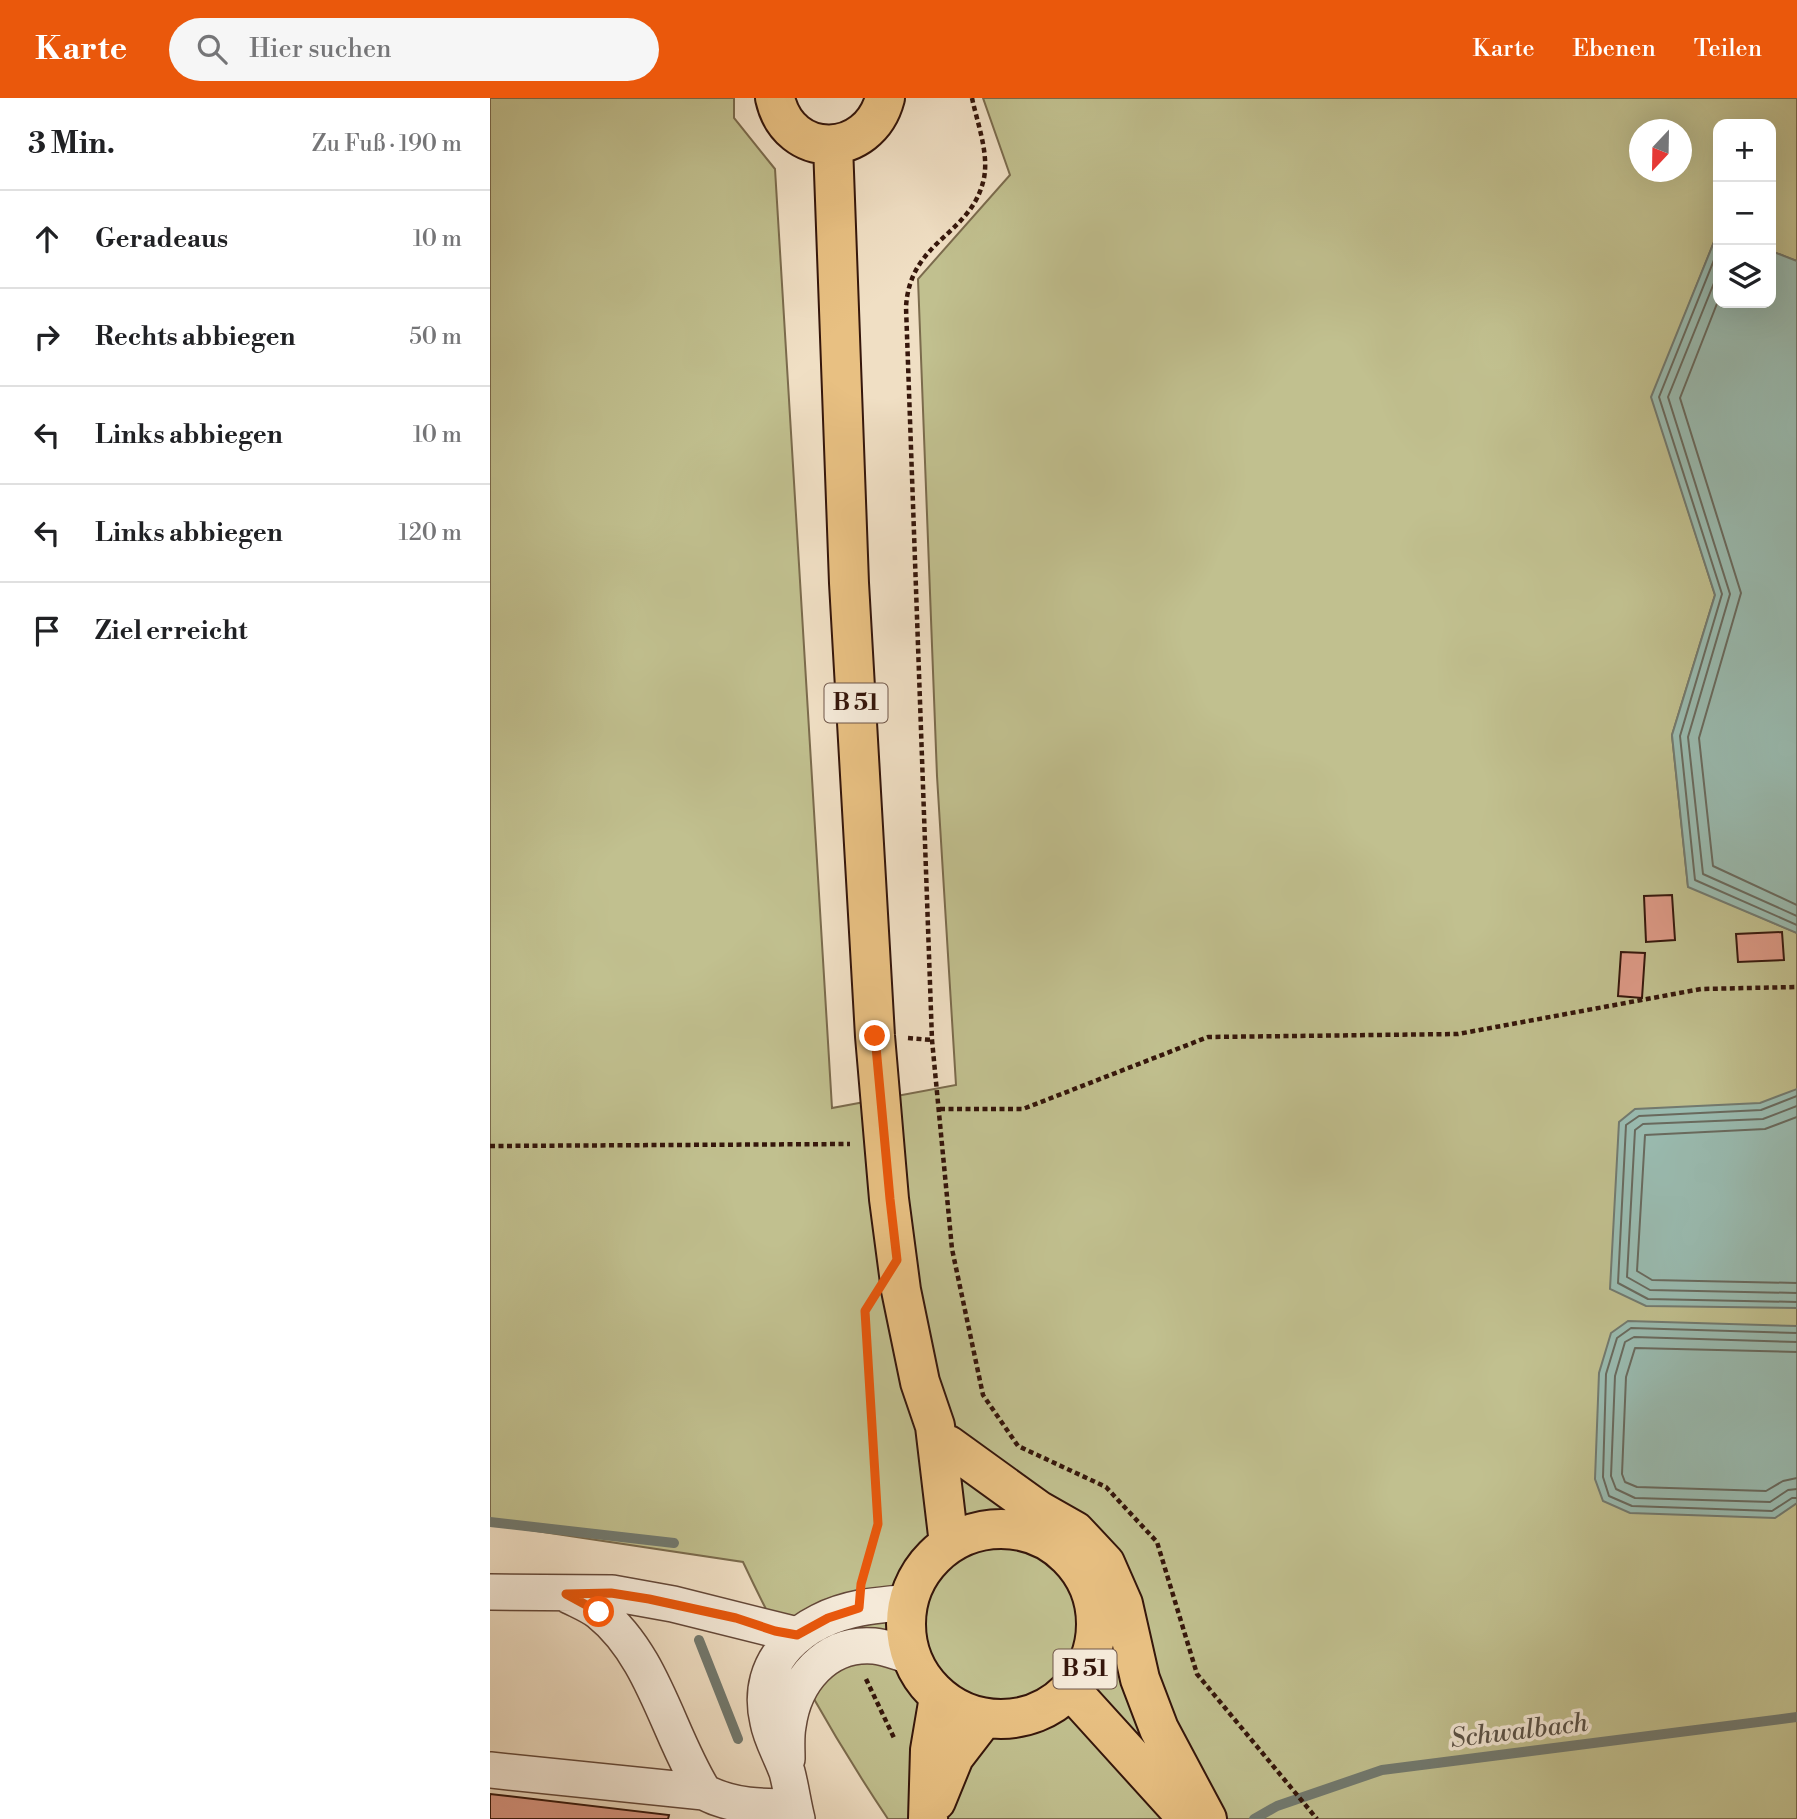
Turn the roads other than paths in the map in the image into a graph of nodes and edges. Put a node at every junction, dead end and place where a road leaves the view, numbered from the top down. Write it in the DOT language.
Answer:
graph roads {
  1 [pos="775,98"];
  2 [pos="885,98"];
  3 [pos="834,145"];
  4 [pos="942,1435"];
  5 [pos="1002,1528"];
  6 [pos="949,1544"];
  7 [pos="490,1592"];
  8 [pos="566,1594"];
  9 [pos="908,1602"];
  10 [pos="797,1635"];
  11 [pos="911,1656"];
  12 [pos="1071,1690"];
  13 [pos="939,1697"];
  14 [pos="984,1718"];
  15 [pos="490,1770"];
  16 [pos="787,1773"];
  17 [pos="704,1792"];
  18 [pos="795,1813"];
  19 [pos="1194,1813"];
  20 [pos="928,1819"];
  1 -- 3 [label="main road"];
  2 -- 3 [label="main road"];
  3 -- 4 [label="main road, B 51"];
  4 -- 5 [label="main road, B 51"];
  4 -- 6 [label="main road, B 51"];
  4 -- 19 [label="main road, B 51"];
  5 -- 6 [label="main road, B 51"];
  5 -- 12 [label="main road, B 51"];
  6 -- 9 [label="main road, B 51"];
  7 -- 8 [label="street"];
  8 -- 10 [label="street"];
  8 -- 17 [label="street"];
  9 -- 10 [label="street"];
  9 -- 11 [label="main road, B 51"];
  10 -- 16 [label="street"];
  11 -- 13 [label="main road, B 51"];
  11 -- 16 [label="street"];
  12 -- 14 [label="main road, B 51"];
  12 -- 19 [label="main road, B 51"];
  13 -- 14 [label="main road, B 51"];
  13 -- 20 [label="main road"];
  14 -- 20 [label="main road"];
  15 -- 17 [label="street"];
  16 -- 18 [label="street"];
  17 -- 18 [label="street"];
}
